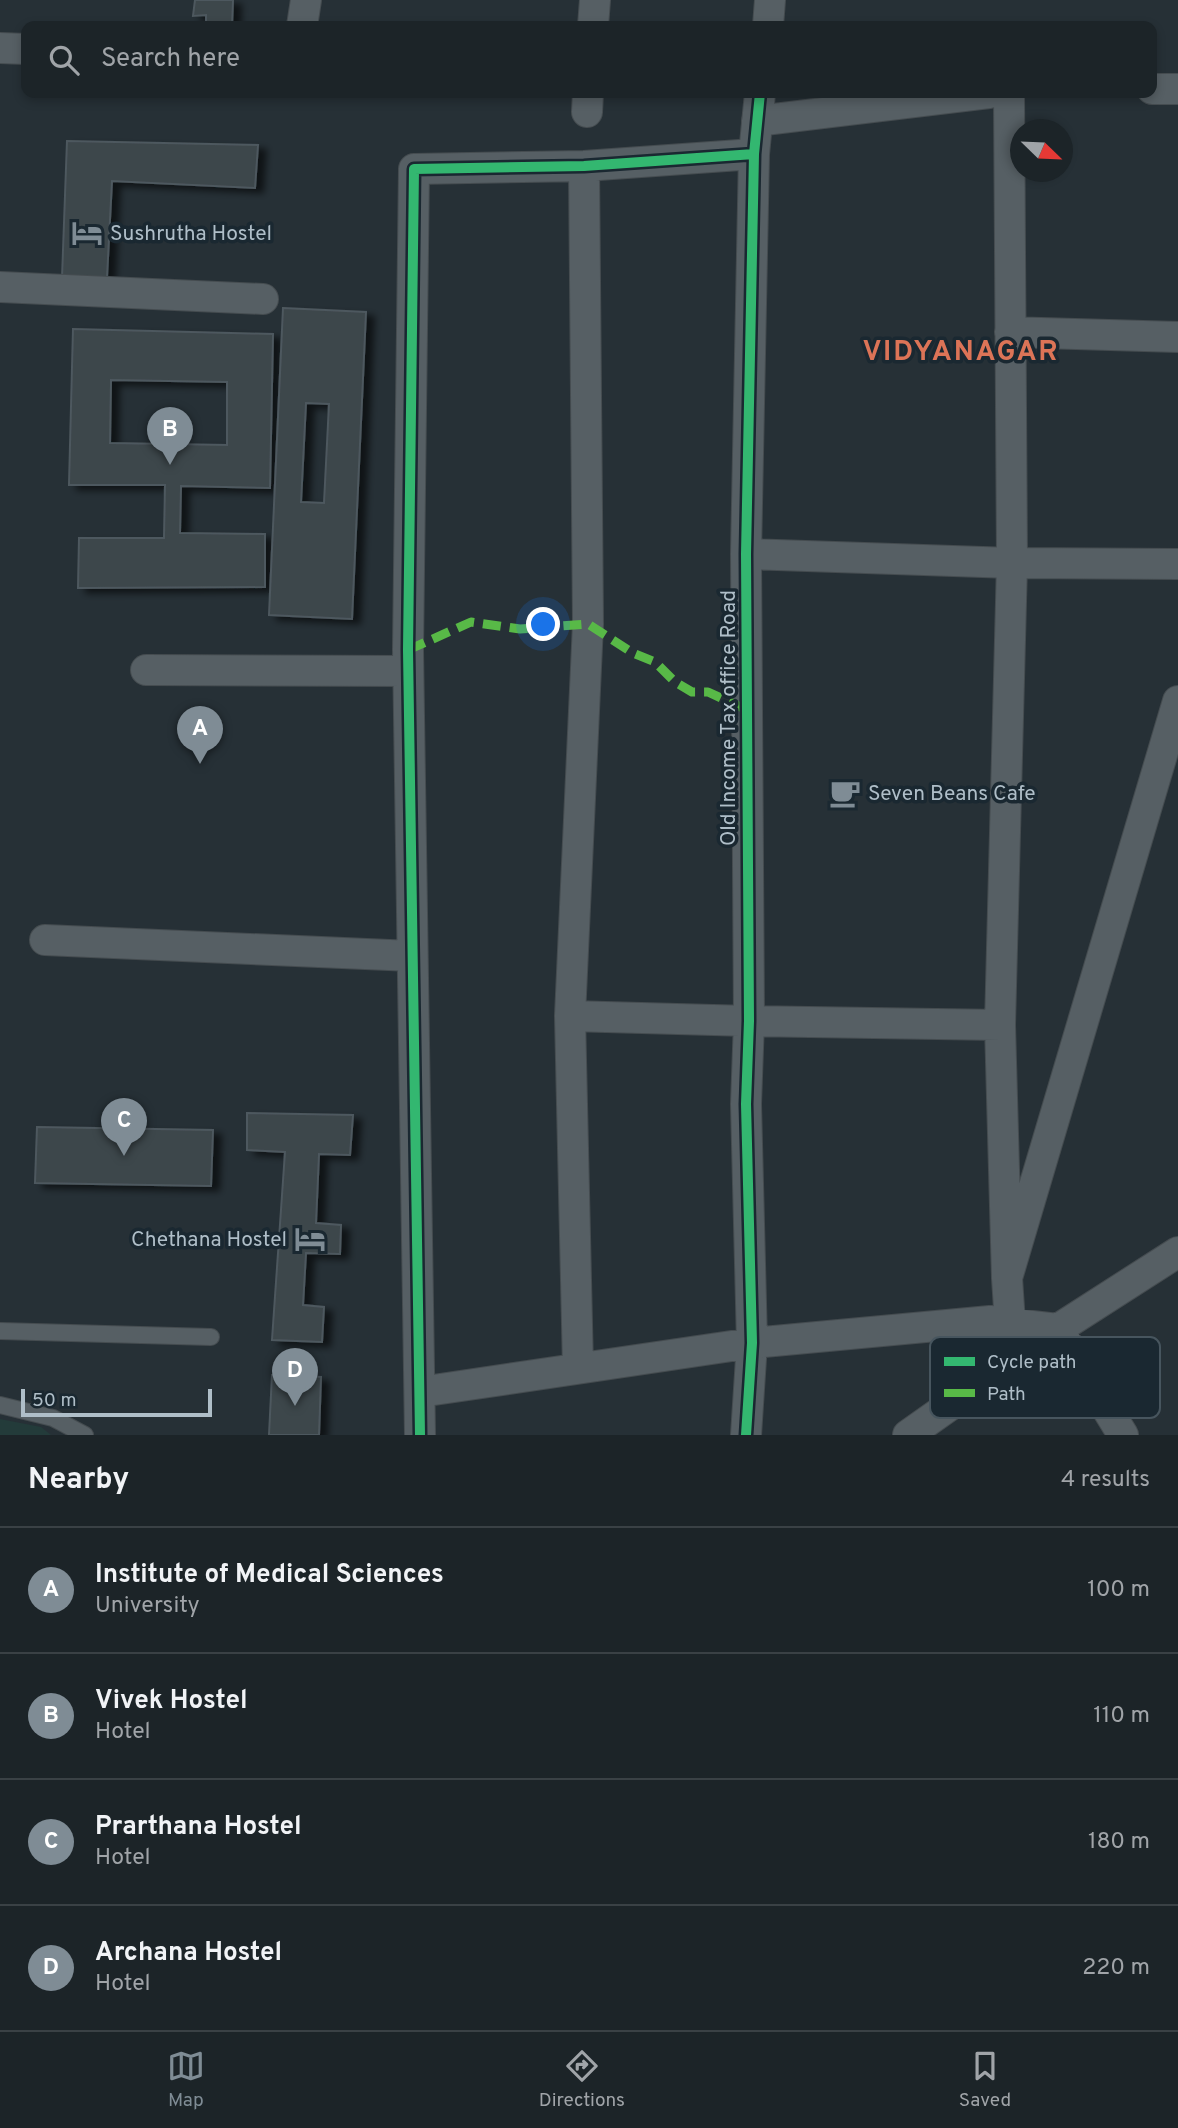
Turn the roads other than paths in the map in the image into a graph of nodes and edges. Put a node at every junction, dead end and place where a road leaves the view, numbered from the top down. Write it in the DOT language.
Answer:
graph roads {
  1 [pos="306,0"];
  2 [pos="595,0"];
  3 [pos="771,0"];
  4 [pos="303,21"];
  5 [pos="593,21"];
  6 [pos="769,21"];
  7 [pos="0,48"];
  8 [pos="21,49"];
  9 [pos="1157,89"];
  10 [pos="1178,89"];
  11 [pos="907,98"];
  12 [pos="1009,98"];
  13 [pos="759,107"];
  14 [pos="754,153"];
  15 [pos="584,166"];
  16 [pos="0,287"];
  17 [pos="262,299"];
  18 [pos="1010,332"];
  19 [pos="1178,337"];
  20 [pos="746,554"];
  21 [pos="1012,563"];
  22 [pos="1178,564"];
  23 [pos="146,670"];
  24 [pos="408,671"];
  25 [pos="1178,701"];
  26 [pos="1168,772"];
  27 [pos="45,940"];
  28 [pos="412,956"];
  29 [pos="570,1016"];
  30 [pos="749,1021"];
  31 [pos="1000,1025"];
  32 [pos="1178,1252"];
  33 [pos="1007,1278"];
  34 [pos="1010,1323"];
  35 [pos="1058,1329"];
  36 [pos="0,1331"];
  37 [pos="211,1336"];
  38 [pos="1047,1337"];
  39 [pos="1063,1337"];
  40 [pos="752,1343"];
  41 [pos="578,1367"];
  42 [pos="420,1392"];
  43 [pos="0,1405"];
  44 [pos="932,1418"];
  45 [pos="1113,1418"];
  46 [pos="85,1435"];
  47 [pos="420,1435"];
  48 [pos="746,1435"];
  49 [pos="908,1435"];
  50 [pos="1124,1435"];
  1 -- 4 [label="street"];
  2 -- 5 [label="street"];
  3 -- 6 [label="street"];
  7 -- 8 [label="street"];
  9 -- 10 [label="street"];
  11 -- 13 [label="street"];
  12 -- 18 [label="street"];
  13 -- 14 [label="street, Old Income Tax office Road"];
  14 -- 15 [label="street"];
  14 -- 20 [label="street, Old Income Tax office Road"];
  15 -- 24 [label="street"];
  15 -- 29 [label="street"];
  16 -- 17 [label="street"];
  18 -- 19 [label="street"];
  18 -- 21 [label="street"];
  20 -- 21 [label="street"];
  20 -- 30 [label="street, Old Income Tax office Road"];
  21 -- 22 [label="street"];
  21 -- 31 [label="street"];
  23 -- 24 [label="street"];
  24 -- 28 [label="street"];
  25 -- 26 [label="street"];
  26 -- 33 [label="street"];
  27 -- 28 [label="street"];
  28 -- 42 [label="street"];
  29 -- 30 [label="street"];
  29 -- 41 [label="street"];
  30 -- 31 [label="street"];
  30 -- 40 [label="street, Old Income Tax office Road"];
  31 -- 33 [label="street"];
  32 -- 35 [label="street"];
  33 -- 34 [label="street"];
  34 -- 35 [label="street"];
  34 -- 40 [label="street"];
  35 -- 38 [label="street"];
  35 -- 39 [label="street"];
  36 -- 37 [label="lane"];
  40 -- 41 [label="street"];
  40 -- 48 [label="street, Old Income Tax office Road"];
  41 -- 42 [label="street"];
  42 -- 47 [label="street"];
  43 -- 46 [label="lane"];
  44 -- 49 [label="street"];
  45 -- 50 [label="street"];
}
